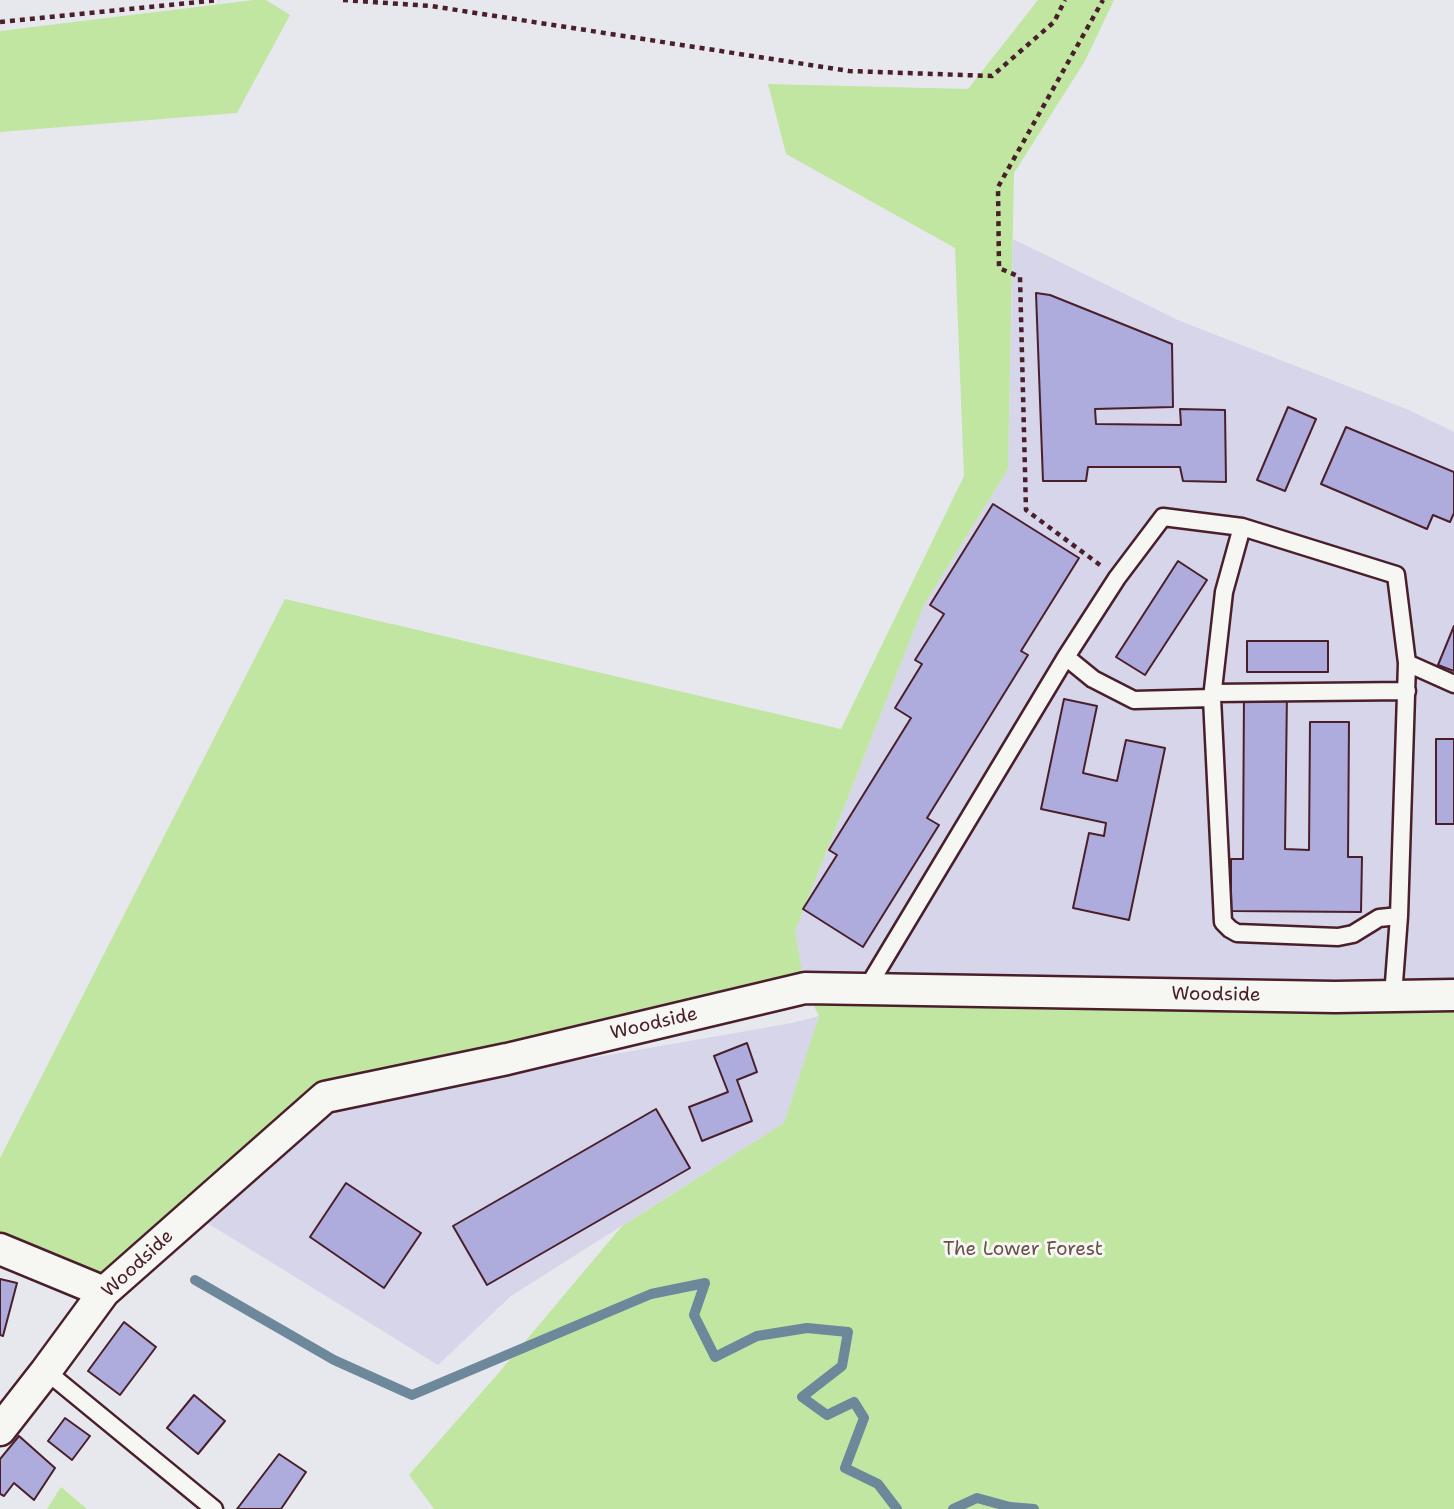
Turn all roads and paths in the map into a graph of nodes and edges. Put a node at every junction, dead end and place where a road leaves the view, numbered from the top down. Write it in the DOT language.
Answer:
graph roads {
  1 [pos="219,0"];
  2 [pos="343,0"];
  3 [pos="1065,0"];
  4 [pos="1103,0"];
  5 [pos="0,22"];
  6 [pos="1242,527"];
  7 [pos="1117,578"];
  8 [pos="1066,657"];
  9 [pos="1407,663"];
  10 [pos="1454,684"];
  11 [pos="1407,691"];
  12 [pos="1212,695"];
  13 [pos="1399,916"];
  14 [pos="867,988"];
  15 [pos="1454,995"];
  16 [pos="1394,996"];
  17 [pos="0,1249"];
  18 [pos="104,1293"];
  19 [pos="46,1371"];
  20 [pos="0,1430"];
  21 [pos="214,1509"];
  1 -- 5 [label="path"];
  2 -- 3 [label="path"];
  4 -- 7 [label="path"];
  6 -- 7 [label="lane"];
  6 -- 9 [label="lane"];
  6 -- 12 [label="lane"];
  7 -- 8 [label="lane"];
  8 -- 12 [label="lane"];
  8 -- 14 [label="lane"];
  9 -- 10 [label="lane"];
  9 -- 11 [label="lane"];
  11 -- 12 [label="lane"];
  11 -- 13 [label="lane"];
  12 -- 13 [label="lane"];
  13 -- 16 [label="lane"];
  14 -- 16 [label="street, Woodside"];
  14 -- 18 [label="street, Woodside"];
  15 -- 16 [label="street, Woodside"];
  17 -- 18 [label="street"];
  18 -- 19 [label="street, Woodside"];
  19 -- 20 [label="street, Woodside"];
  19 -- 21 [label="lane"];
}
